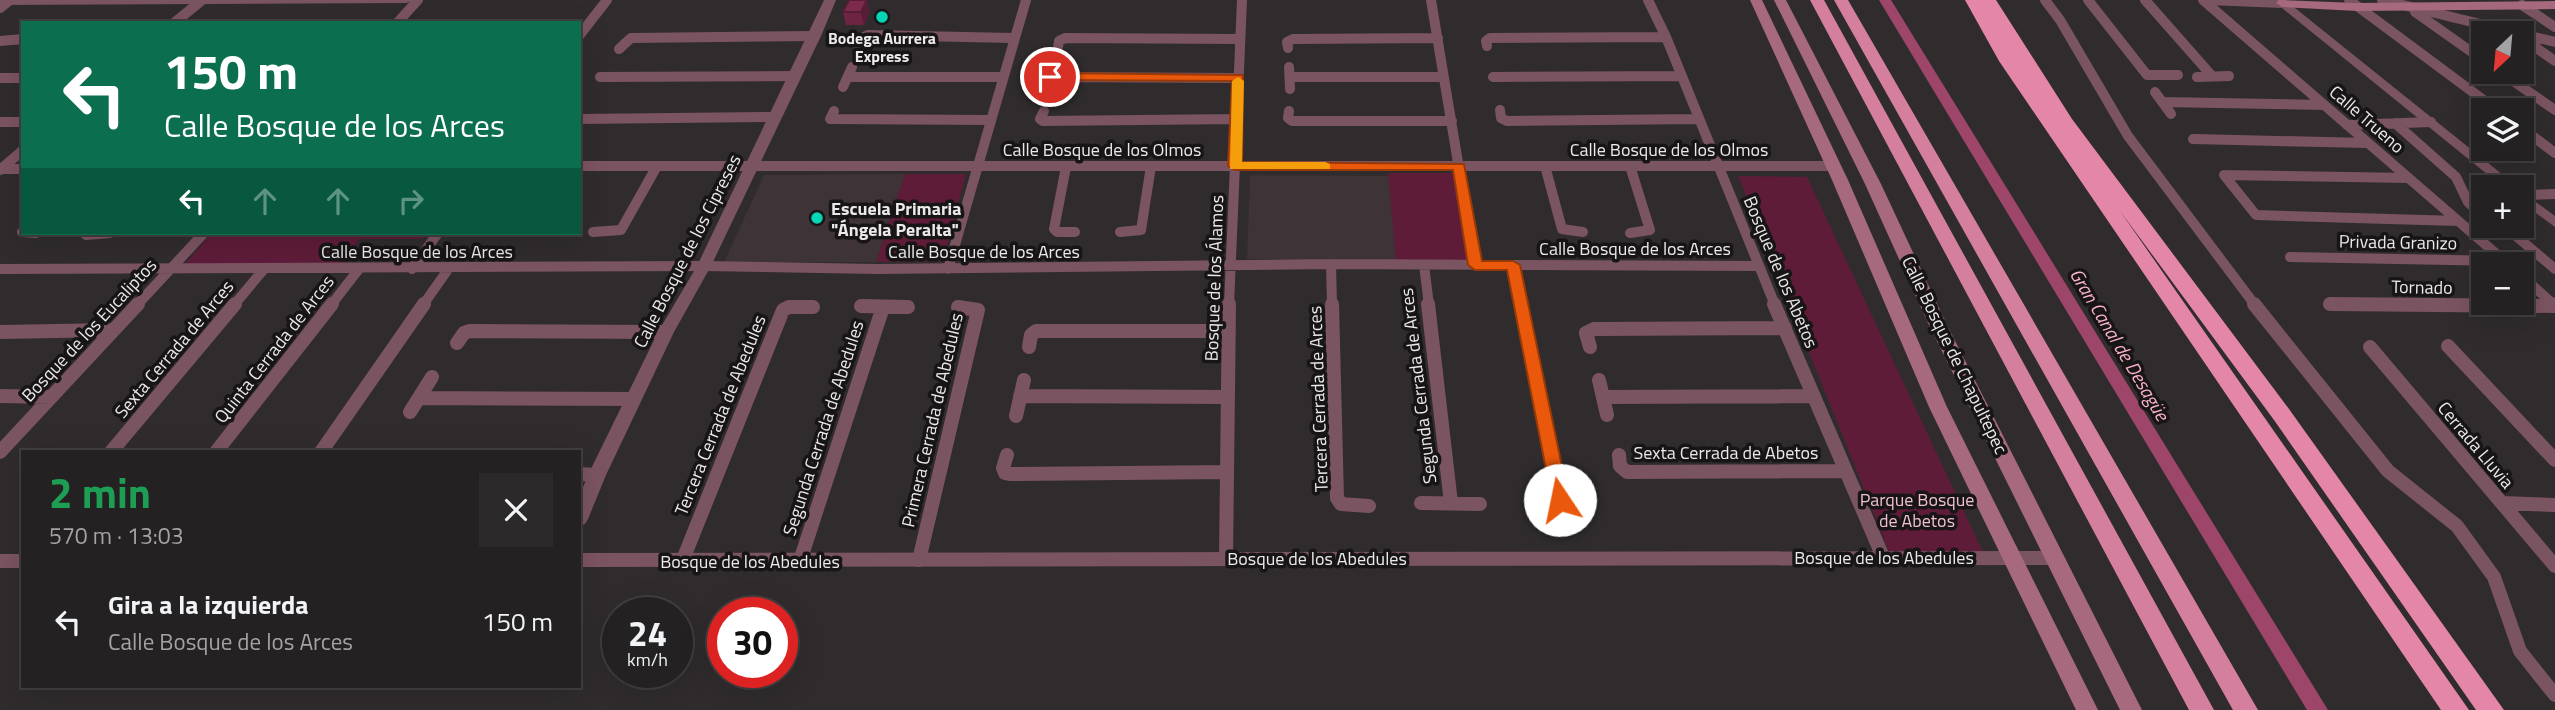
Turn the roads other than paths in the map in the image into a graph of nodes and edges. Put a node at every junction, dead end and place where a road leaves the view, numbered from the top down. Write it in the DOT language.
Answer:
graph roads {
  1 [pos="407,0"];
  2 [pos="418,0"];
  3 [pos="607,0"];
  4 [pos="830,0"];
  5 [pos="1026,0"];
  6 [pos="1242,0"];
  7 [pos="1431,0"];
  8 [pos="1648,0"];
  9 [pos="1756,0"];
  10 [pos="1780,0"];
  11 [pos="1816,0"];
  12 [pos="1840,0"];
  13 [pos="1973,0"];
  14 [pos="1988,0"];
  15 [pos="2045,0"];
  16 [pos="2088,0"];
  17 [pos="2145,0"];
  18 [pos="2205,0"];
  19 [pos="2382,0"];
  20 [pos="201,1"];
  21 [pos="2280,2"];
  22 [pos="2478,2"];
  23 [pos="2554,2"];
  24 [pos="5,3"];
  25 [pos="2353,3"];
  26 [pos="2403,3"];
  27 [pos="2522,5"];
  28 [pos="176,21"];
  29 [pos="399,21"];
  30 [pos="2471,21"];
  31 [pos="2555,27"];
  32 [pos="581,33"];
  33 [pos="815,36"];
  34 [pos="1666,37"];
  35 [pos="2534,37"];
  36 [pos="1013,38"];
  37 [pos="1438,38"];
  38 [pos="21,39"];
  39 [pos="1236,39"];
  40 [pos="0,41"];
  41 [pos="2555,42"];
  42 [pos="2534,44"];
  43 [pos="1058,47"];
  44 [pos="1487,47"];
  45 [pos="858,48"];
  46 [pos="1288,48"];
  47 [pos="619,49"];
  48 [pos="2471,51"];
  49 [pos="2552,56"];
  50 [pos="606,68"];
  51 [pos="2178,75"];
  52 [pos="795,76"];
  53 [pos="1681,76"];
  54 [pos="2197,76"];
  55 [pos="2212,76"];
  56 [pos="2229,76"];
  57 [pos="848,77"];
  58 [pos="1003,77"];
  59 [pos="1444,77"];
  60 [pos="0,78"];
  61 [pos="21,78"];
  62 [pos="1232,78"];
  63 [pos="1493,78"];
  64 [pos="2517,84"];
  65 [pos="1048,88"];
  66 [pos="1290,89"];
  67 [pos="2155,92"];
  68 [pos="2481,98"];
  69 [pos="2162,102"];
  70 [pos="2324,105"];
  71 [pos="1500,110"];
  72 [pos="2555,110"];
  73 [pos="834,111"];
  74 [pos="1044,111"];
  75 [pos="1289,111"];
  76 [pos="2171,114"];
  77 [pos="774,117"];
  78 [pos="1698,119"];
  79 [pos="581,120"];
  80 [pos="990,120"];
  81 [pos="1218,120"];
  82 [pos="1237,120"];
  83 [pos="21,121"];
  84 [pos="1452,121"];
  85 [pos="2431,121"];
  86 [pos="0,122"];
  87 [pos="2395,123"];
  88 [pos="2347,125"];
  89 [pos="2534,137"];
  90 [pos="2193,139"];
  91 [pos="2368,143"];
  92 [pos="21,152"];
  93 [pos="2555,153"];
  94 [pos="581,166"];
  95 [pos="657,166"];
  96 [pos="1151,166"];
  97 [pos="1235,166"];
  98 [pos="1459,166"];
  99 [pos="1545,166"];
  100 [pos="1630,166"];
  101 [pos="1717,166"];
  102 [pos="1834,166"];
  103 [pos="751,167"];
  104 [pos="976,167"];
  105 [pos="1066,167"];
  106 [pos="1,169"];
  107 [pos="21,169"];
  108 [pos="2496,175"];
  109 [pos="2409,178"];
  110 [pos="2555,194"];
  111 [pos="2534,195"];
  112 [pos="2471,205"];
  113 [pos="2534,205"];
  114 [pos="2458,221"];
  115 [pos="2555,223"];
  116 [pos="593,232"];
  117 [pos="1075,232"];
  118 [pos="1120,232"];
  119 [pos="1583,232"];
  120 [pos="1630,233"];
  121 [pos="202,235"];
  122 [pos="437,235"];
  123 [pos="2518,238"];
  124 [pos="2493,252"];
  125 [pos="2290,257"];
  126 [pos="2471,262"];
  127 [pos="1331,264"];
  128 [pos="1230,265"];
  129 [pos="1424,265"];
  130 [pos="1475,265"];
  131 [pos="1513,265"];
  132 [pos="704,266"];
  133 [pos="1758,266"];
  134 [pos="168,268"];
  135 [pos="449,268"];
  136 [pos="948,268"];
  137 [pos="0,269"];
  138 [pos="359,269"];
  139 [pos="412,269"];
  140 [pos="2555,269"];
  141 [pos="264,270"];
  142 [pos="2534,287"];
  143 [pos="2540,293"];
  144 [pos="2555,293"];
  145 [pos="2330,304"];
  146 [pos="861,306"];
  147 [pos="2555,306"];
  148 [pos="813,307"];
  149 [pos="883,307"];
  150 [pos="908,307"];
  151 [pos="958,307"];
  152 [pos="1785,328"];
  153 [pos="112,330"];
  154 [pos="666,331"];
  155 [pos="1229,331"];
  156 [pos="0,332"];
  157 [pos="457,343"];
  158 [pos="1590,346"];
  159 [pos="2448,346"];
  160 [pos="1029,347"];
  161 [pos="2370,347"];
  162 [pos="432,377"];
  163 [pos="1024,380"];
  164 [pos="1599,380"];
  165 [pos="1020,396"];
  166 [pos="1814,396"];
  167 [pos="0,397"];
  168 [pos="51,397"];
  169 [pos="419,397"];
  170 [pos="1228,397"];
  171 [pos="1602,397"];
  172 [pos="634,399"];
  173 [pos="410,412"];
  174 [pos="1607,415"];
  175 [pos="1016,416"];
  176 [pos="113,450"];
  177 [pos="218,450"];
  178 [pos="322,450"];
  179 [pos="0,452"];
  180 [pos="1007,455"];
  181 [pos="1619,455"];
  182 [pos="2555,460"];
  183 [pos="1227,471"];
  184 [pos="1846,471"];
  185 [pos="581,474"];
  186 [pos="597,474"];
  187 [pos="1421,503"];
  188 [pos="1451,503"];
  189 [pos="2502,503"];
  190 [pos="1480,504"];
  191 [pos="1538,504"];
  192 [pos="2555,505"];
  193 [pos="1368,506"];
  194 [pos="581,514"];
  195 [pos="1883,557"];
  196 [pos="2013,557"];
  197 [pos="1226,558"];
  198 [pos="2055,558"];
  199 [pos="581,560"];
  200 [pos="919,560"];
  201 [pos="0,561"];
  202 [pos="21,561"];
  203 [pos="800,561"];
  204 [pos="682,562"];
  205 [pos="2555,566"];
  206 [pos="2555,695"];
  207 [pos="2087,710"];
  208 [pos="2131,710"];
  209 [pos="2202,710"];
  210 [pos="2246,710"];
  211 [pos="2456,710"];
  212 [pos="2491,710"];
  1 -- 20 [label="street"];
  2 -- 29 [label="street"];
  3 -- 32 [label="street"];
  4 -- 33 [label="street, Calle Bosque de los Cipreses"];
  5 -- 36 [label="street"];
  6 -- 39 [label="street, Bosque de los Álamos"];
  7 -- 37 [label="street"];
  8 -- 34 [label="street, Bosque de los Abetos"];
  9 -- 102 [label="main road, Calle Bosque de Chapultepec"];
  10 -- 198 [label="main road, Calle Bosque de Chapultepec"];
  11 -- 209 [label="highway"];
  12 -- 210 [label="highway"];
  13 -- 211 [label="highway"];
  14 -- 212 [label="highway"];
  15 -- 206 [label="street"];
  16 -- 51 [label="street"];
  17 -- 55 [label="street"];
  18 -- 21 [label="street"];
  18 -- 70 [label="street, Calle Trueno"];
  19 -- 26 [label="street"];
  20 -- 24 [label="street"];
  20 -- 28 [label="street"];
  21 -- 25 [label="main road"];
  21 -- 85 [label="street"];
  22 -- 26 [label="main road"];
  22 -- 27 [label="main road"];
  23 -- 27 [label="main road"];
  25 -- 26 [label="main road"];
  25 -- 68 [label="street"];
  26 -- 30 [label="street"];
  26 -- 48 [label="street"];
  27 -- 31 [label="street"];
  33 -- 47 [label="street"];
  33 -- 52 [label="street, Calle Bosque de los Cipreses"];
  34 -- 44 [label="street"];
  34 -- 53 [label="street, Bosque de los Abetos"];
  35 -- 41 [label="street"];
  36 -- 45 [label="street"];
  36 -- 58 [label="street"];
  37 -- 46 [label="street"];
  37 -- 59 [label="street"];
  38 -- 40 [label="street"];
  39 -- 43 [label="street"];
  39 -- 62 [label="street, Bosque de los Álamos"];
  42 -- 49 [label="street"];
  50 -- 52 [label="street"];
  52 -- 77 [label="street, Calle Bosque de los Cipreses"];
  53 -- 63 [label="street"];
  53 -- 78 [label="street, Bosque de los Abetos"];
  54 -- 55 [label="street"];
  55 -- 56 [label="street"];
  57 -- 58 [label="street"];
  58 -- 80 [label="street"];
  59 -- 66 [label="street"];
  59 -- 84 [label="street"];
  60 -- 61 [label="street"];
  62 -- 65 [label="street"];
  62 -- 82 [label="street, Bosque de los Álamos"];
  64 -- 72 [label="street"];
  67 -- 69 [label="street"];
  69 -- 70 [label="street"];
  69 -- 76 [label="street"];
  70 -- 88 [label="street, Calle Trueno"];
  71 -- 78 [label="street"];
  73 -- 80 [label="street"];
  74 -- 81 [label="street"];
  75 -- 84 [label="street"];
  77 -- 79 [label="street"];
  77 -- 103 [label="street, Calle Bosque de los Cipreses"];
  78 -- 101 [label="street, Bosque de los Abetos"];
  80 -- 104 [label="street"];
  81 -- 82 [label="street"];
  82 -- 97 [label="street, Bosque de los Álamos"];
  83 -- 86 [label="street"];
  84 -- 98 [label="street"];
  85 -- 87 [label="street"];
  85 -- 108 [label="street"];
  87 -- 88 [label="street"];
  87 -- 112 [label="street"];
  88 -- 91 [label="street, Calle Trueno"];
  89 -- 93 [label="street"];
  90 -- 91 [label="street"];
  91 -- 109 [label="street, Calle Trueno"];
  92 -- 106 [label="street"];
  94 -- 95 [label="street, Calle Bosque de los Olmos"];
  95 -- 103 [label="street, Calle Bosque de los Olmos"];
  95 -- 116 [label="street"];
  96 -- 97 [label="street, Calle Bosque de los Olmos"];
  96 -- 105 [label="street, Calle Bosque de los Olmos"];
  96 -- 118 [label="street"];
  97 -- 98 [label="street, Calle Bosque de los Olmos"];
  97 -- 128 [label="street, Bosque de los Álamos"];
  98 -- 99 [label="street, Calle Bosque de los Olmos"];
  98 -- 130 [label="street"];
  99 -- 100 [label="street, Calle Bosque de los Olmos"];
  99 -- 119 [label="street"];
  100 -- 101 [label="street, Calle Bosque de los Olmos"];
  100 -- 120 [label="street"];
  101 -- 102 [label="street, Calle Bosque de los Olmos"];
  101 -- 133 [label="street, Bosque de los Abetos"];
  102 -- 196 [label="main road, Calle Bosque de Chapultepec"];
  103 -- 104 [label="street, Calle Bosque de los Olmos"];
  103 -- 132 [label="street, Calle Bosque de los Cipreses"];
  104 -- 105 [label="street, Calle Bosque de los Olmos"];
  104 -- 136 [label="street"];
  105 -- 117 [label="street"];
  106 -- 107 [label="street"];
  109 -- 114 [label="street, Calle Trueno"];
  109 -- 114 [label="street"];
  110 -- 111 [label="street"];
  113 -- 115 [label="street"];
  114 -- 124 [label="street, Calle Trueno"];
  121 -- 134 [label="street, Bosque de los Eucaliptos"];
  122 -- 139 [label="street"];
  123 -- 140 [label="street"];
  125 -- 126 [label="street, Privada Granizo"];
  127 -- 128 [label="street, Calle Bosque de los Arces"];
  127 -- 129 [label="street, Calle Bosque de los Arces"];
  127 -- 193 [label="street, Tercera Cerrada de Arces"];
  128 -- 136 [label="street, Calle Bosque de los Arces"];
  128 -- 155 [label="street, Bosque de los Álamos"];
  129 -- 130 [label="street, Calle Bosque de los Arces"];
  129 -- 188 [label="street, Segunda Cerrada de Arces"];
  130 -- 131 [label="street, Calle Bosque de los Arces"];
  131 -- 133 [label="street, Calle Bosque de los Arces"];
  131 -- 191 [label="street"];
  132 -- 135 [label="street, Calle Bosque de los Arces"];
  132 -- 136 [label="street, Calle Bosque de los Arces"];
  132 -- 154 [label="street, Calle Bosque de los Cipreses"];
  133 -- 152 [label="street, Bosque de los Abetos"];
  134 -- 137 [label="street, Calle Bosque de los Arces"];
  134 -- 141 [label="street, Calle Bosque de los Arces"];
  134 -- 153 [label="street, Bosque de los Eucaliptos"];
  135 -- 139 [label="street, Calle Bosque de los Arces"];
  135 -- 178 [label="street"];
  138 -- 139 [label="street, Calle Bosque de los Arces"];
  138 -- 141 [label="street, Calle Bosque de los Arces"];
  138 -- 177 [label="street, Quinta Cerrada de Arces"];
  141 -- 176 [label="street, Sexta Cerrada de Arces"];
  142 -- 143 [label="street"];
  143 -- 144 [label="street"];
  143 -- 147 [label="street"];
  145 -- 147 [label="street, Tornado"];
  146 -- 149 [label="street, Segunda Cerrada de Abedules"];
  148 -- 204 [label="street, Tercera Cerrada de Abedules"];
  149 -- 150 [label="street, Segunda Cerrada de Abedules"];
  149 -- 203 [label="street, Segunda Cerrada de Abedules"];
  151 -- 200 [label="street, Primera Cerrada de Abedules"];
  152 -- 158 [label="street"];
  152 -- 166 [label="street, Bosque de los Abetos"];
  153 -- 156 [label="street"];
  153 -- 168 [label="street, Bosque de los Eucaliptos"];
  154 -- 157 [label="street"];
  154 -- 172 [label="street, Calle Bosque de los Cipreses"];
  155 -- 160 [label="street"];
  155 -- 170 [label="street, Bosque de los Álamos"];
  159 -- 182 [label="street"];
  161 -- 189 [label="street, Cerrada Lluvia"];
  162 -- 169 [label="street"];
  163 -- 165 [label="street"];
  164 -- 171 [label="street"];
  165 -- 170 [label="street"];
  165 -- 175 [label="street"];
  166 -- 171 [label="street"];
  166 -- 184 [label="street, Bosque de los Abetos"];
  167 -- 168 [label="street"];
  168 -- 179 [label="street, Bosque de los Eucaliptos"];
  169 -- 172 [label="street"];
  169 -- 173 [label="street"];
  170 -- 183 [label="street, Bosque de los Álamos"];
  171 -- 174 [label="street"];
  172 -- 186 [label="street, Calle Bosque de los Cipreses"];
  180 -- 183 [label="street"];
  181 -- 184 [label="street, Sexta Cerrada de Abetos"];
  183 -- 197 [label="street, Bosque de los Álamos"];
  184 -- 195 [label="street, Bosque de los Abetos"];
  185 -- 186 [label="street"];
  186 -- 194 [label="street, Calle Bosque de los Cipreses"];
  187 -- 188 [label="street, Segunda Cerrada de Arces"];
  188 -- 190 [label="street, Segunda Cerrada de Arces"];
  189 -- 192 [label="street"];
  189 -- 205 [label="street, Cerrada Lluvia"];
  195 -- 196 [label="street, Bosque de los Abedules"];
  195 -- 197 [label="street, Bosque de los Abedules"];
  196 -- 198 [label="street, Bosque de los Abedules"];
  196 -- 207 [label="main road, Calle Bosque de Chapultepec"];
  197 -- 200 [label="street, Bosque de los Abedules"];
  198 -- 208 [label="main road, Calle Bosque de Chapultepec"];
  199 -- 204 [label="street, Bosque de los Abedules"];
  200 -- 203 [label="street, Bosque de los Abedules"];
  201 -- 202 [label="street"];
  203 -- 204 [label="street, Bosque de los Abedules"];
}
